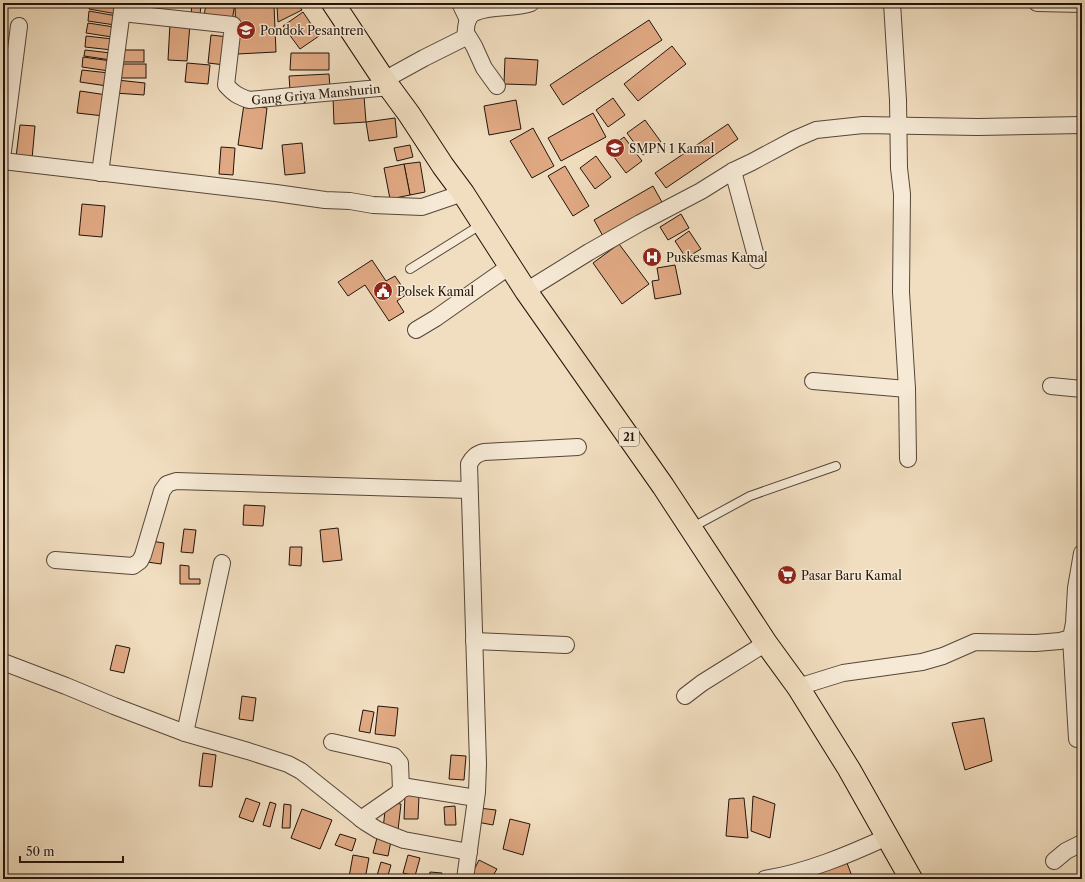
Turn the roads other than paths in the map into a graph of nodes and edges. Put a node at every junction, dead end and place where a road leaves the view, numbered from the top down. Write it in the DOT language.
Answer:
graph roads {
  1 [pos="333,3"];
  2 [pos="460,3"];
  3 [pos="531,3"];
  4 [pos="892,3"];
  5 [pos="1037,3"];
  6 [pos="1082,4"];
  7 [pos="122,8"];
  8 [pos="19,26"];
  9 [pos="467,27"];
  10 [pos="387,84"];
  11 [pos="497,86"];
  12 [pos="898,125"];
  13 [pos="1082,126"];
  14 [pos="3,151"];
  15 [pos="3,161"];
  16 [pos="733,171"];
  17 [pos="100,173"];
  18 [pos="463,193"];
  19 [pos="482,224"];
  20 [pos="757,260"];
  21 [pos="510,266"];
  22 [pos="410,269"];
  23 [pos="526,291"];
  24 [pos="416,330"];
  25 [pos="813,381"];
  26 [pos="1051,386"];
  27 [pos="1082,388"];
  28 [pos="907,389"];
  29 [pos="578,447"];
  30 [pos="908,459"];
  31 [pos="836,466"];
  32 [pos="469,490"];
  33 [pos="691,528"];
  34 [pos="1082,553"];
  35 [pos="56,560"];
  36 [pos="222,563"];
  37 [pos="1076,628"];
  38 [pos="474,642"];
  39 [pos="766,642"];
  40 [pos="566,645"];
  41 [pos="3,662"];
  42 [pos="798,687"];
  43 [pos="685,696"];
  44 [pos="185,733"];
  45 [pos="1077,739"];
  46 [pos="332,742"];
  47 [pos="401,790"];
  48 [pos="476,798"];
  49 [pos="361,819"];
  50 [pos="887,837"];
  51 [pos="1082,843"];
  52 [pos="469,852"];
  53 [pos="1054,861"];
  54 [pos="465,879"];
  55 [pos="765,879"];
  56 [pos="912,879"];
  1 -- 10 [label="highway, 21"];
  2 -- 9 [label="street"];
  3 -- 9 [label="street"];
  4 -- 12 [label="street"];
  5 -- 6 [label="street"];
  7 -- 10 [label="street, Gang Griya Manshurin"];
  7 -- 17 [label="street"];
  8 -- 14 [label="street"];
  9 -- 10 [label="street"];
  9 -- 11 [label="street"];
  10 -- 18 [label="highway, 21"];
  12 -- 13 [label="street"];
  12 -- 16 [label="street"];
  12 -- 28 [label="street"];
  15 -- 17 [label="street"];
  16 -- 20 [label="street"];
  16 -- 23 [label="street"];
  17 -- 18 [label="street"];
  18 -- 19 [label="highway, 21"];
  19 -- 21 [label="highway, 21"];
  19 -- 22 [label="lane"];
  21 -- 23 [label="highway, 21"];
  21 -- 24 [label="street"];
  23 -- 33 [label="highway, 21"];
  25 -- 28 [label="street"];
  26 -- 27 [label="street"];
  28 -- 30 [label="street"];
  29 -- 32 [label="street"];
  31 -- 33 [label="lane"];
  32 -- 35 [label="street"];
  32 -- 38 [label="street"];
  33 -- 39 [label="highway, 21"];
  34 -- 37 [label="street"];
  36 -- 44 [label="street"];
  37 -- 42 [label="street"];
  37 -- 45 [label="street"];
  38 -- 40 [label="street"];
  38 -- 48 [label="street"];
  39 -- 42 [label="highway, 21"];
  39 -- 43 [label="street"];
  41 -- 44 [label="street"];
  42 -- 50 [label="highway, 21"];
  44 -- 49 [label="street"];
  46 -- 47 [label="street"];
  47 -- 48 [label="street"];
  47 -- 49 [label="street"];
  48 -- 52 [label="street"];
  49 -- 52 [label="street"];
  50 -- 55 [label="street"];
  50 -- 56 [label="highway, 21"];
  51 -- 53 [label="street"];
  52 -- 54 [label="street"];
}
